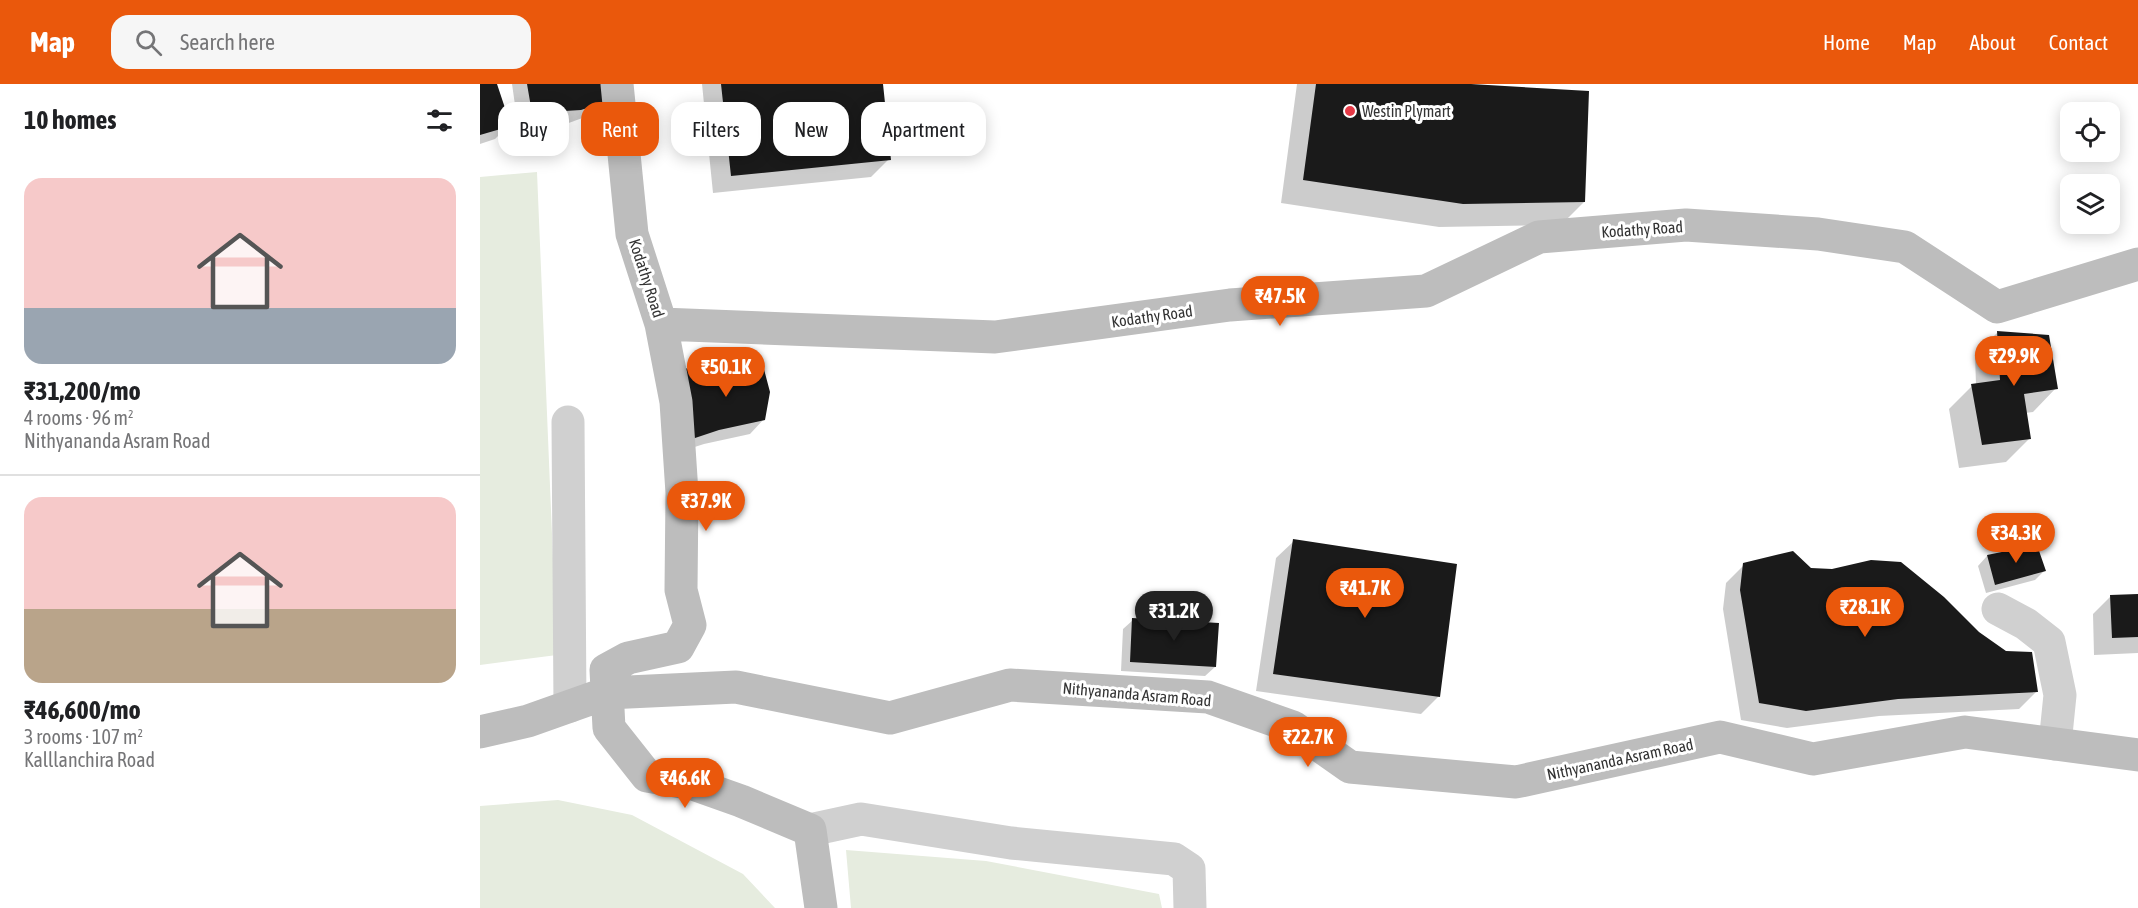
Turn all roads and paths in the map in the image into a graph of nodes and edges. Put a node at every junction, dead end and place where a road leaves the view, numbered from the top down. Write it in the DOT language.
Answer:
graph roads {
  1 [pos="616,84"];
  2 [pos="2138,264"];
  3 [pos="661,324"];
  4 [pos="568,422"];
  5 [pos="1998,609"];
  6 [pos="607,693"];
  7 [pos="570,706"];
  8 [pos="480,732"];
  9 [pos="2055,744"];
  10 [pos="2138,755"];
  11 [pos="810,830"];
  12 [pos="821,908"];
  13 [pos="1190,908"];
  1 -- 3 [label="street, Kodathy Road"];
  2 -- 3 [label="street, Kodathy Road"];
  3 -- 6 [label="street"];
  4 -- 7 [label="street"];
  5 -- 9 [label="street"];
  6 -- 7 [label="street, Nithyananda Asram Road"];
  6 -- 9 [label="street, Nithyananda Asram Road"];
  6 -- 11 [label="street"];
  7 -- 8 [label="street, Nithyananda Asram Road"];
  9 -- 10 [label="street, Nithyananda Asram Road"];
  11 -- 12 [label="street"];
  11 -- 13 [label="street"];
}
